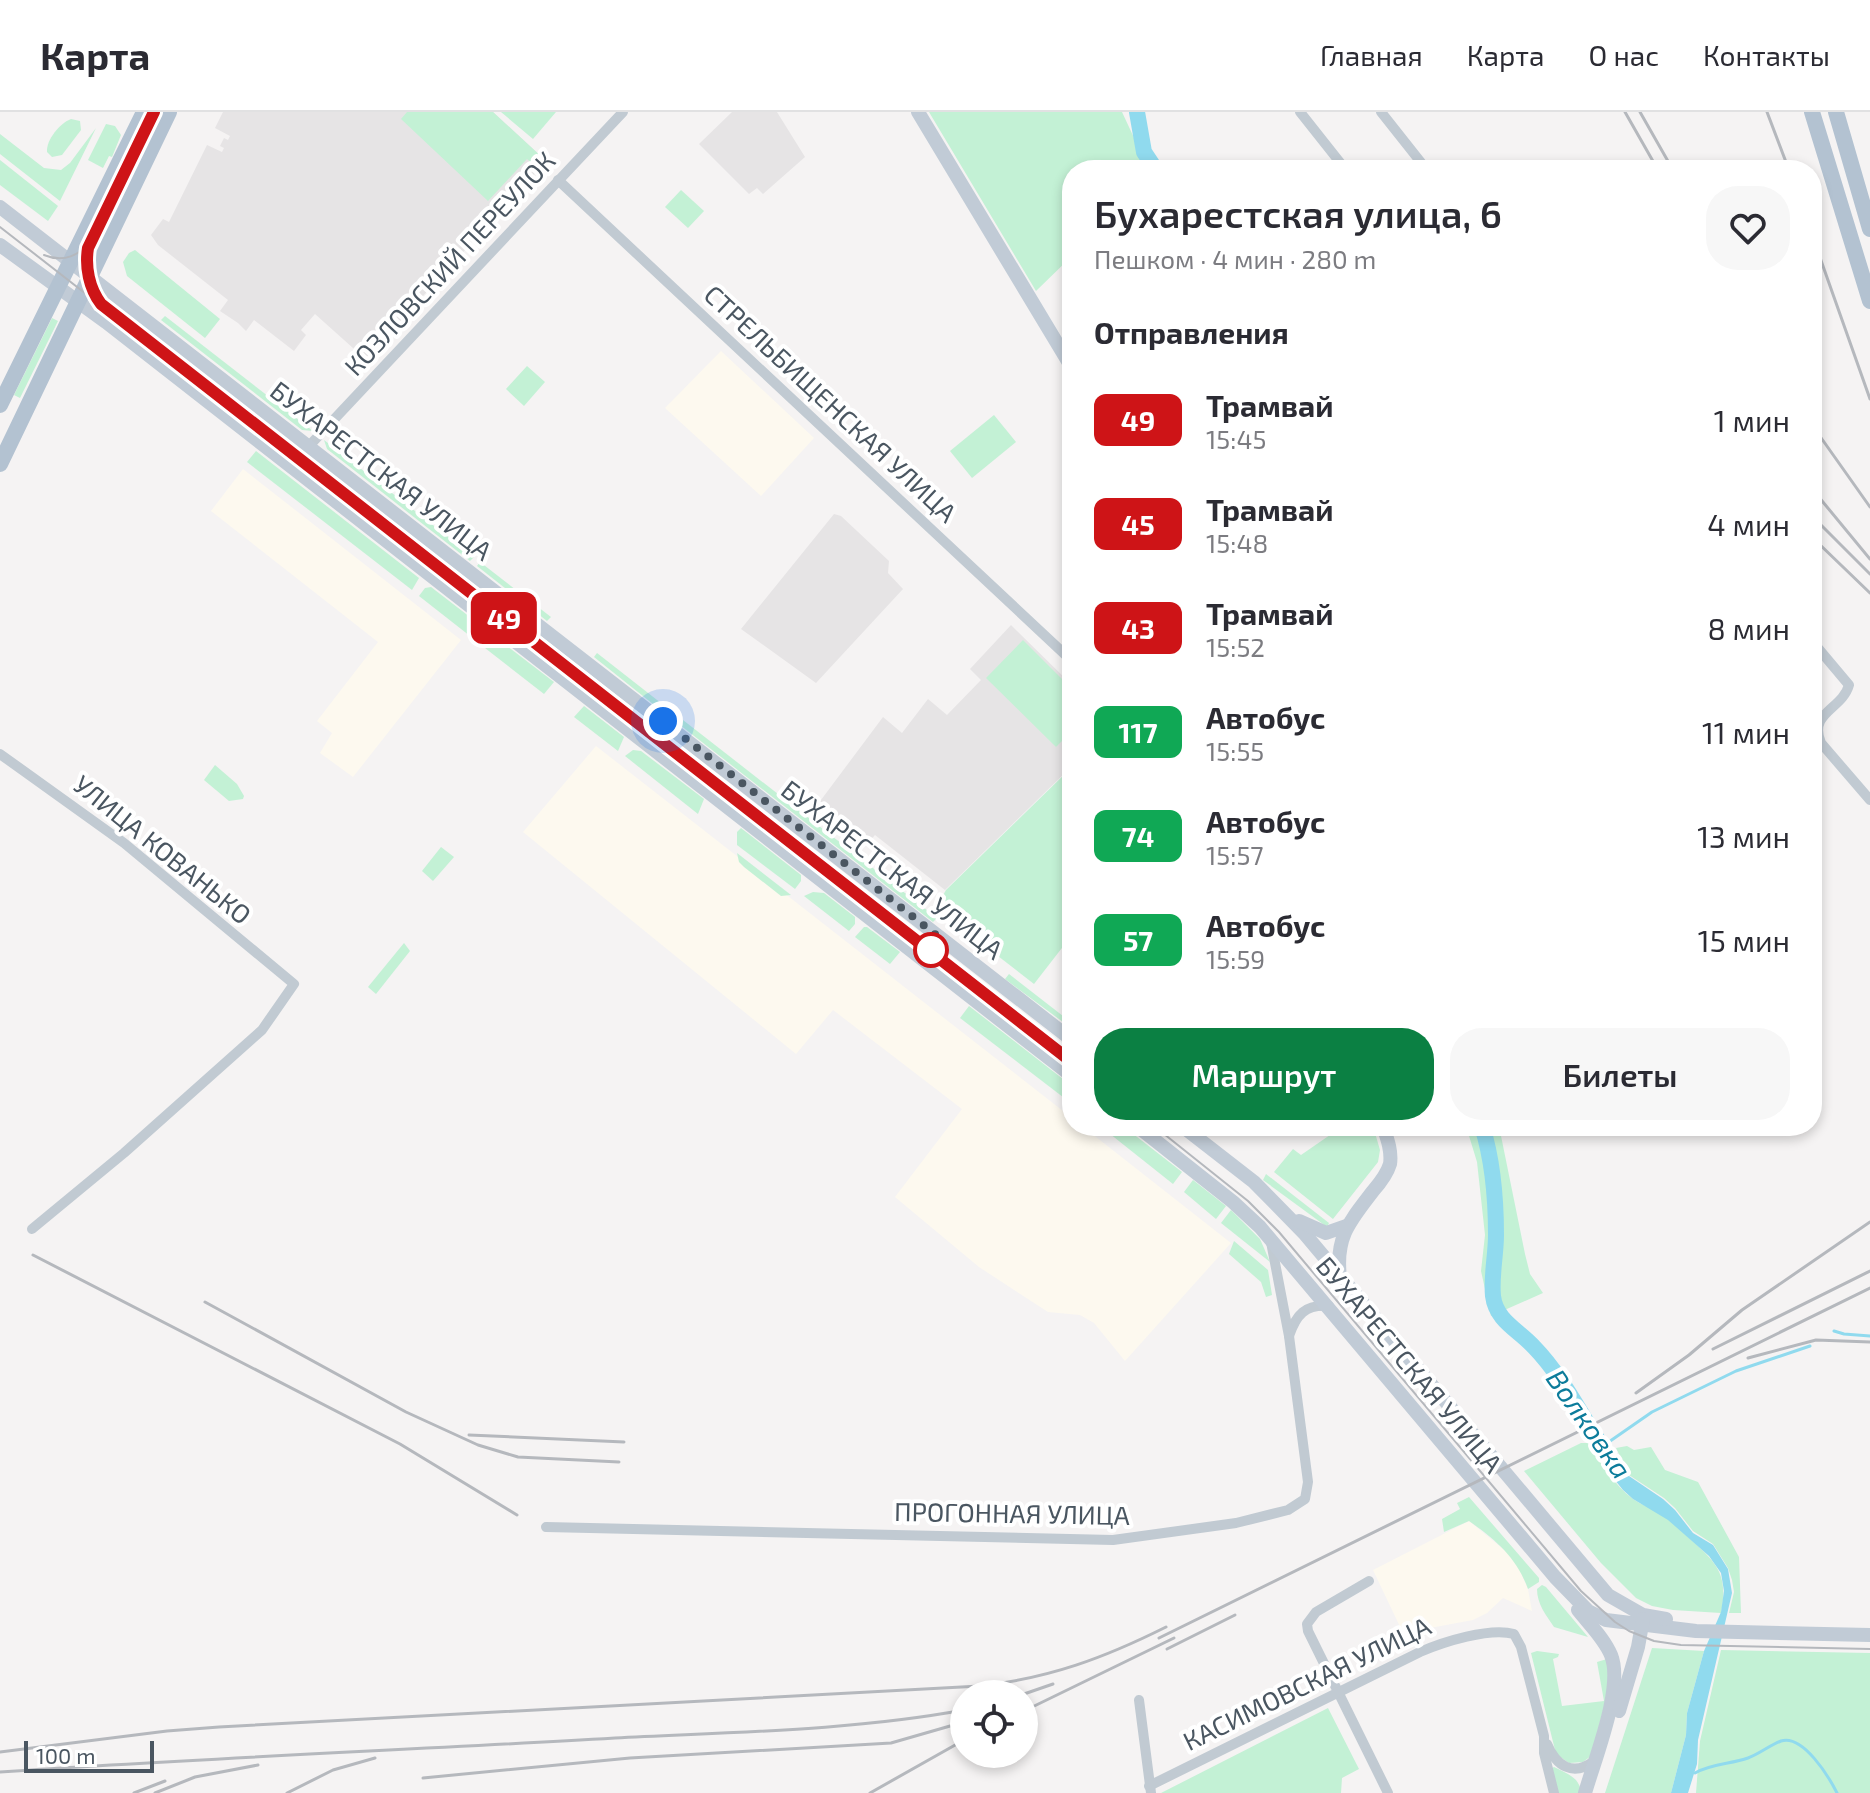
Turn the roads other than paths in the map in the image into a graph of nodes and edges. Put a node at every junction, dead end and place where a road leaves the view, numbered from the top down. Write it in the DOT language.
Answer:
graph roads {
  1 [pos="144,112"];
  2 [pos="169,112"];
  3 [pos="623,112"];
  4 [pos="918,112"];
  5 [pos="1300,112"];
  6 [pos="1381,112"];
  7 [pos="1812,112"];
  8 [pos="1836,112"];
  9 [pos="1338,160"];
  10 [pos="1419,160"];
  11 [pos="558,180"];
  12 [pos="0,207"];
  13 [pos="1870,229"];
  14 [pos="0,245"];
  15 [pos="71,262"];
  16 [pos="91,277"];
  17 [pos="58,288"];
  18 [pos="1870,301"];
  19 [pos="78,303"];
  20 [pos="1062,351"];
  21 [pos="1,404"];
  22 [pos="23,416"];
  23 [pos="309,446"];
  24 [pos="0,464"];
  25 [pos="374,496"];
  26 [pos="357,518"];
  27 [pos="1062,652"];
  28 [pos="1822,653"];
  29 [pos="1822,717"];
  30 [pos="1822,744"];
  31 [pos="0,754"];
  32 [pos="1870,800"];
  33 [pos="1062,1032"];
  34 [pos="1062,1068"];
  35 [pos="1150,1136"];
  36 [pos="1195,1136"];
  37 [pos="1386,1136"];
  38 [pos="1289,1216"];
  39 [pos="1346,1226"];
  40 [pos="32,1229"];
  41 [pos="1271,1239"];
  42 [pos="1340,1277"];
  43 [pos="1329,1306"];
  44 [pos="1289,1336"];
  45 [pos="546,1527"];
  46 [pos="1555,1577"];
  47 [pos="1369,1581"];
  48 [pos="1613,1598"];
  49 [pos="1602,1619"];
  50 [pos="1643,1620"];
  51 [pos="1870,1625"];
  52 [pos="1724,1627"];
  53 [pos="1870,1635"];
  54 [pos="1338,1692"];
  55 [pos="1139,1700"];
  56 [pos="1544,1736"];
  57 [pos="1594,1761"];
  58 [pos="1150,1790"];
  59 [pos="1388,1793"];
  60 [pos="1554,1793"];
  61 [pos="1585,1793"];
  62 [pos="1595,1793"];
  1 -- 15 [label="main road"];
  2 -- 16 [label="main road"];
  3 -- 11 [label="street, КОЗЛОВСКИЙ ПЕРЕУЛОК"];
  4 -- 20 [label="main road"];
  5 -- 9 [label="street"];
  6 -- 10 [label="street"];
  7 -- 18 [label="main road"];
  8 -- 13 [label="main road"];
  11 -- 23 [label="street, КОЗЛОВСКИЙ ПЕРЕУЛОК"];
  11 -- 27 [label="street, СТРЕЛЬБИЩЕНСКАЯ УЛИЦА"];
  12 -- 15 [label="main road, БУХАРЕСТСКАЯ УЛИЦА"];
  14 -- 17 [label="main road, БУХАРЕСТСКАЯ УЛИЦА"];
  15 -- 16 [label="main road, БУХАРЕСТСКАЯ УЛИЦА"];
  15 -- 17 [label="main road"];
  16 -- 17 [label="main road"];
  16 -- 19 [label="main road"];
  16 -- 23 [label="main road, БУХАРЕСТСКАЯ УЛИЦА"];
  17 -- 19 [label="main road, БУХАРЕСТСКАЯ УЛИЦА"];
  17 -- 21 [label="main road"];
  19 -- 22 [label="main road"];
  19 -- 26 [label="main road, БУХАРЕСТСКАЯ УЛИЦА"];
  21 -- 22 [label="main road"];
  22 -- 24 [label="main road"];
  23 -- 25 [label="main road, БУХАРЕСТСКАЯ УЛИЦА"];
  25 -- 26 [label="main road"];
  25 -- 33 [label="main road, БУХАРЕСТСКАЯ УЛИЦА"];
  26 -- 34 [label="main road, БУХАРЕСТСКАЯ УЛИЦА"];
  28 -- 29 [label="street"];
  30 -- 32 [label="street"];
  31 -- 40 [label="street, УЛИЦА КОВАНЬКО"];
  35 -- 41 [label="main road, БУХАРЕСТСКАЯ УЛИЦА"];
  36 -- 38 [label="main road, БУХАРЕСТСКАЯ УЛИЦА"];
  37 -- 39 [label="main road"];
  38 -- 39 [label="main road"];
  38 -- 42 [label="main road, БУХАРЕСТСКАЯ УЛИЦА"];
  39 -- 42 [label="main road"];
  41 -- 43 [label="main road, БУХАРЕСТСКАЯ УЛИЦА"];
  41 -- 44 [label="street, ПРОГОННАЯ УЛИЦА"];
  42 -- 48 [label="main road, БУХАРЕСТСКАЯ УЛИЦА"];
  43 -- 44 [label="street"];
  43 -- 46 [label="main road, БУХАРЕСТСКАЯ УЛИЦА"];
  44 -- 45 [label="street, ПРОГОННАЯ УЛИЦА"];
  46 -- 49 [label="main road, БУХАРЕСТСКАЯ УЛИЦА"];
  46 -- 57 [label="main road"];
  47 -- 54 [label="street"];
  48 -- 49 [label="main road"];
  48 -- 50 [label="main road, БУХАРЕСТСКАЯ УЛИЦА"];
  49 -- 50 [label="main road"];
  50 -- 52 [label="main road"];
  50 -- 62 [label="main road"];
  51 -- 52 [label="main road"];
  52 -- 53 [label="main road"];
  54 -- 56 [label="street, КАСИМОВСКАЯ УЛИЦА"];
  54 -- 58 [label="street, КАСИМОВСКАЯ УЛИЦА"];
  54 -- 59 [label="street"];
  55 -- 58 [label="street"];
  56 -- 57 [label="street"];
  56 -- 60 [label="street, КАСИМОВСКАЯ УЛИЦА"];
  57 -- 61 [label="main road"];
}
